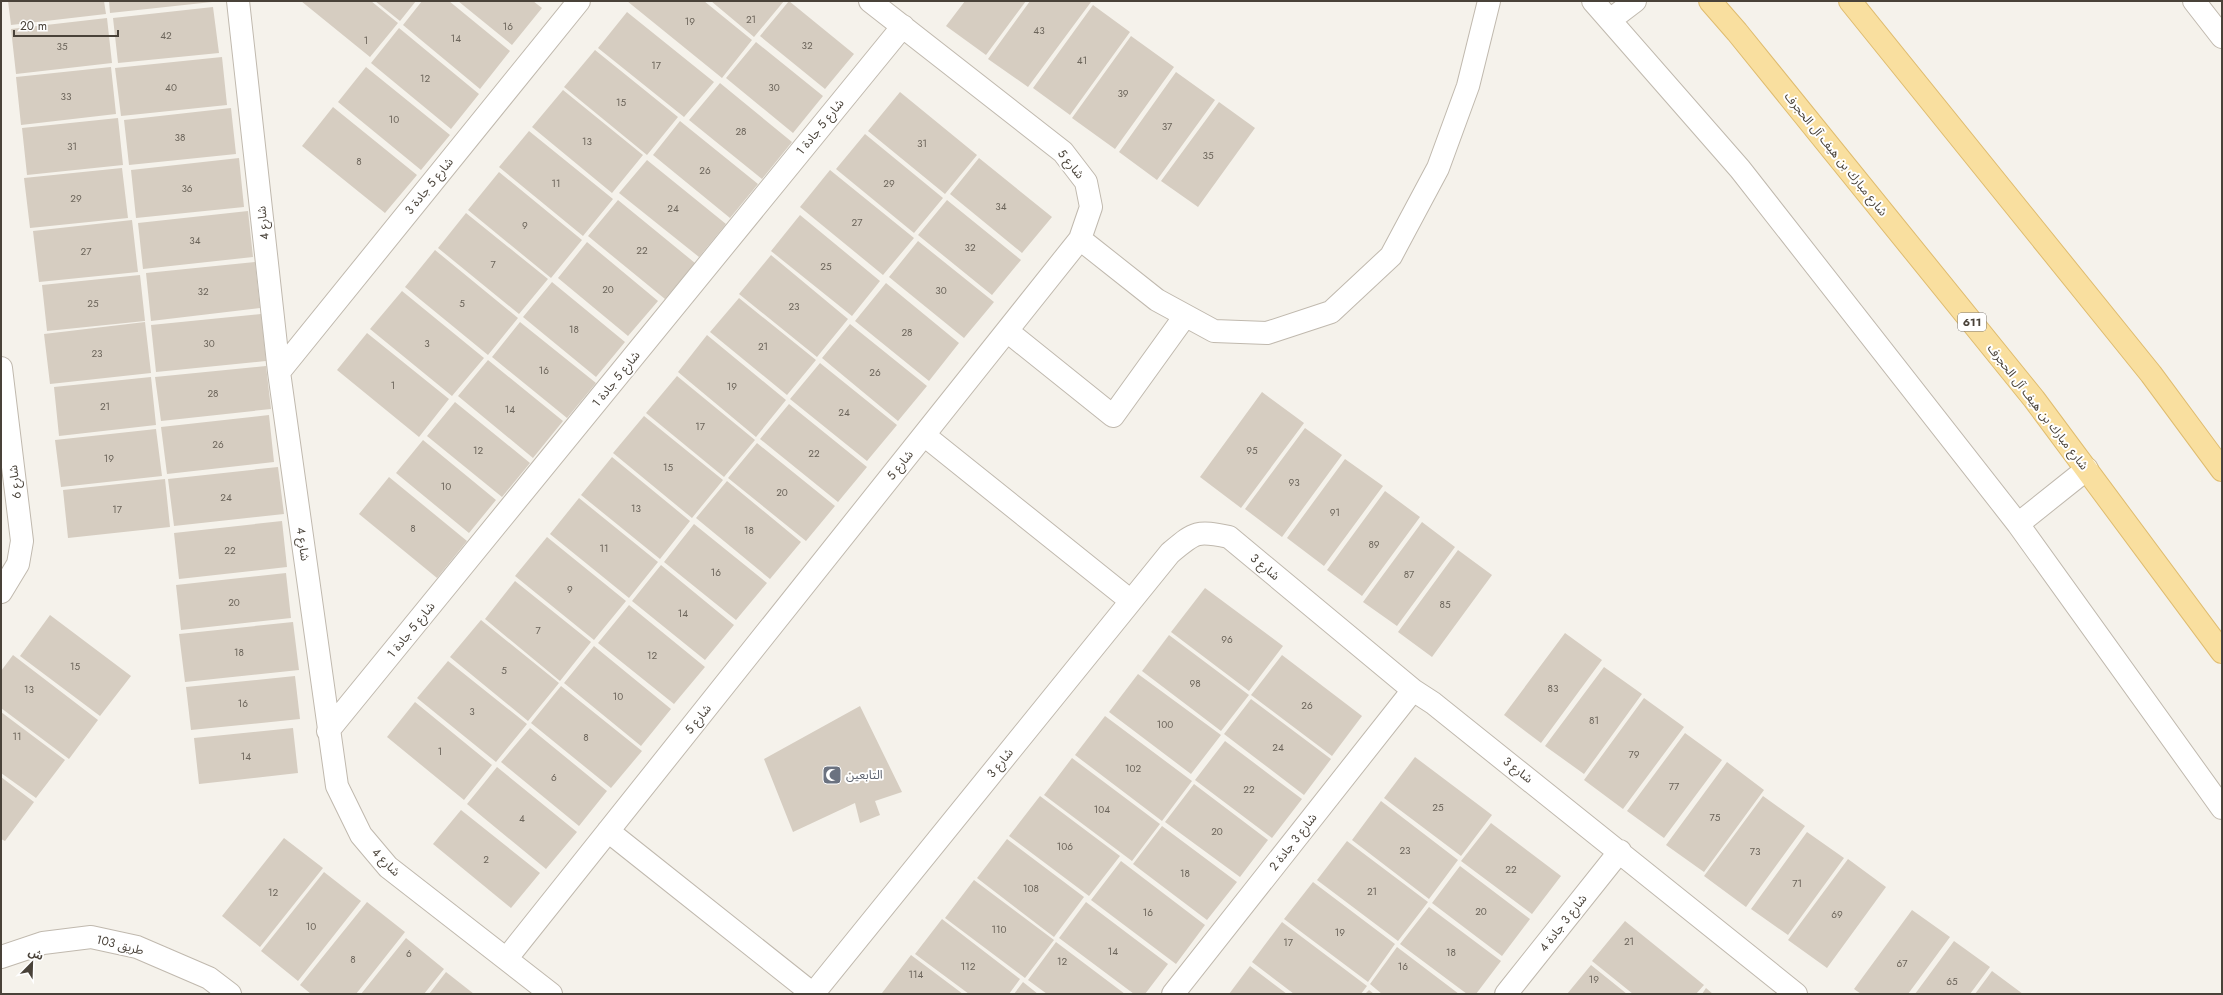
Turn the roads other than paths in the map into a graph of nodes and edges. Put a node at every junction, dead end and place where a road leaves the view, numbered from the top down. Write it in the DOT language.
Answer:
graph roads {
  1 [pos="238,1"];
  2 [pos="579,1"];
  3 [pos="870,1"];
  4 [pos="1489,1"];
  5 [pos="1593,1"];
  6 [pos="1635,1"];
  7 [pos="1710,1"];
  8 [pos="1850,1"];
  9 [pos="2194,1"];
  10 [pos="1610,20"];
  11 [pos="903,26"];
  12 [pos="2222,37"];
  13 [pos="1080,239"];
  14 [pos="1185,316"];
  15 [pos="1007,330"];
  16 [pos="1,368"];
  17 [pos="279,372"];
  18 [pos="924,435"];
  19 [pos="2087,469"];
  20 [pos="2222,470"];
  21 [pos="2018,524"];
  22 [pos="1,592"];
  23 [pos="1131,601"];
  24 [pos="2222,652"];
  25 [pos="1413,690"];
  26 [pos="328,731"];
  27 [pos="2222,808"];
  28 [pos="608,832"];
  29 [pos="1620,851"];
  30 [pos="1,957"];
  31 [pos="507,958"];
  32 [pos="230,994"];
  33 [pos="551,994"];
  34 [pos="813,994"];
  35 [pos="1172,994"];
  36 [pos="1506,994"];
  37 [pos="1796,994"];
  1 -- 17 [label="street, شارع 4"];
  2 -- 17 [label="street, شارع 5 جادة 3"];
  3 -- 11 [label="street, شارع 5"];
  4 -- 14 [label="street"];
  5 -- 10 [label="street"];
  6 -- 10 [label="street"];
  7 -- 19 [label="main road, شارع مبارك بن هيف آل الحجرف / 611"];
  8 -- 20 [label="main road"];
  9 -- 12 [label="street"];
  10 -- 21 [label="street"];
  11 -- 13 [label="street, شارع 5"];
  11 -- 26 [label="street, شارع 5 جادة 1"];
  13 -- 14 [label="street"];
  13 -- 15 [label="street, شارع 5"];
  14 -- 15 [label="street"];
  15 -- 18 [label="street, شارع 5"];
  16 -- 22 [label="street, شارع 6"];
  17 -- 26 [label="street, شارع 4"];
  18 -- 23 [label="street"];
  18 -- 28 [label="street, شارع 5"];
  19 -- 21 [label="street"];
  19 -- 24 [label="main road, شارع مبارك بن هيف آل الحجرف / 611"];
  21 -- 27 [label="street"];
  23 -- 25 [label="street, شارع 3"];
  23 -- 34 [label="street, شارع 3"];
  25 -- 29 [label="street, شارع 3"];
  25 -- 35 [label="street, شارع 3 جادة 2"];
  26 -- 31 [label="street, شارع 4"];
  28 -- 31 [label="street, شارع 5"];
  28 -- 34 [label="street"];
  29 -- 36 [label="street, شارع 3 جادة 4"];
  29 -- 37 [label="street, شارع 3"];
  30 -- 32 [label="street, طريق 103"];
  31 -- 33 [label="street, شارع 4"];
}
